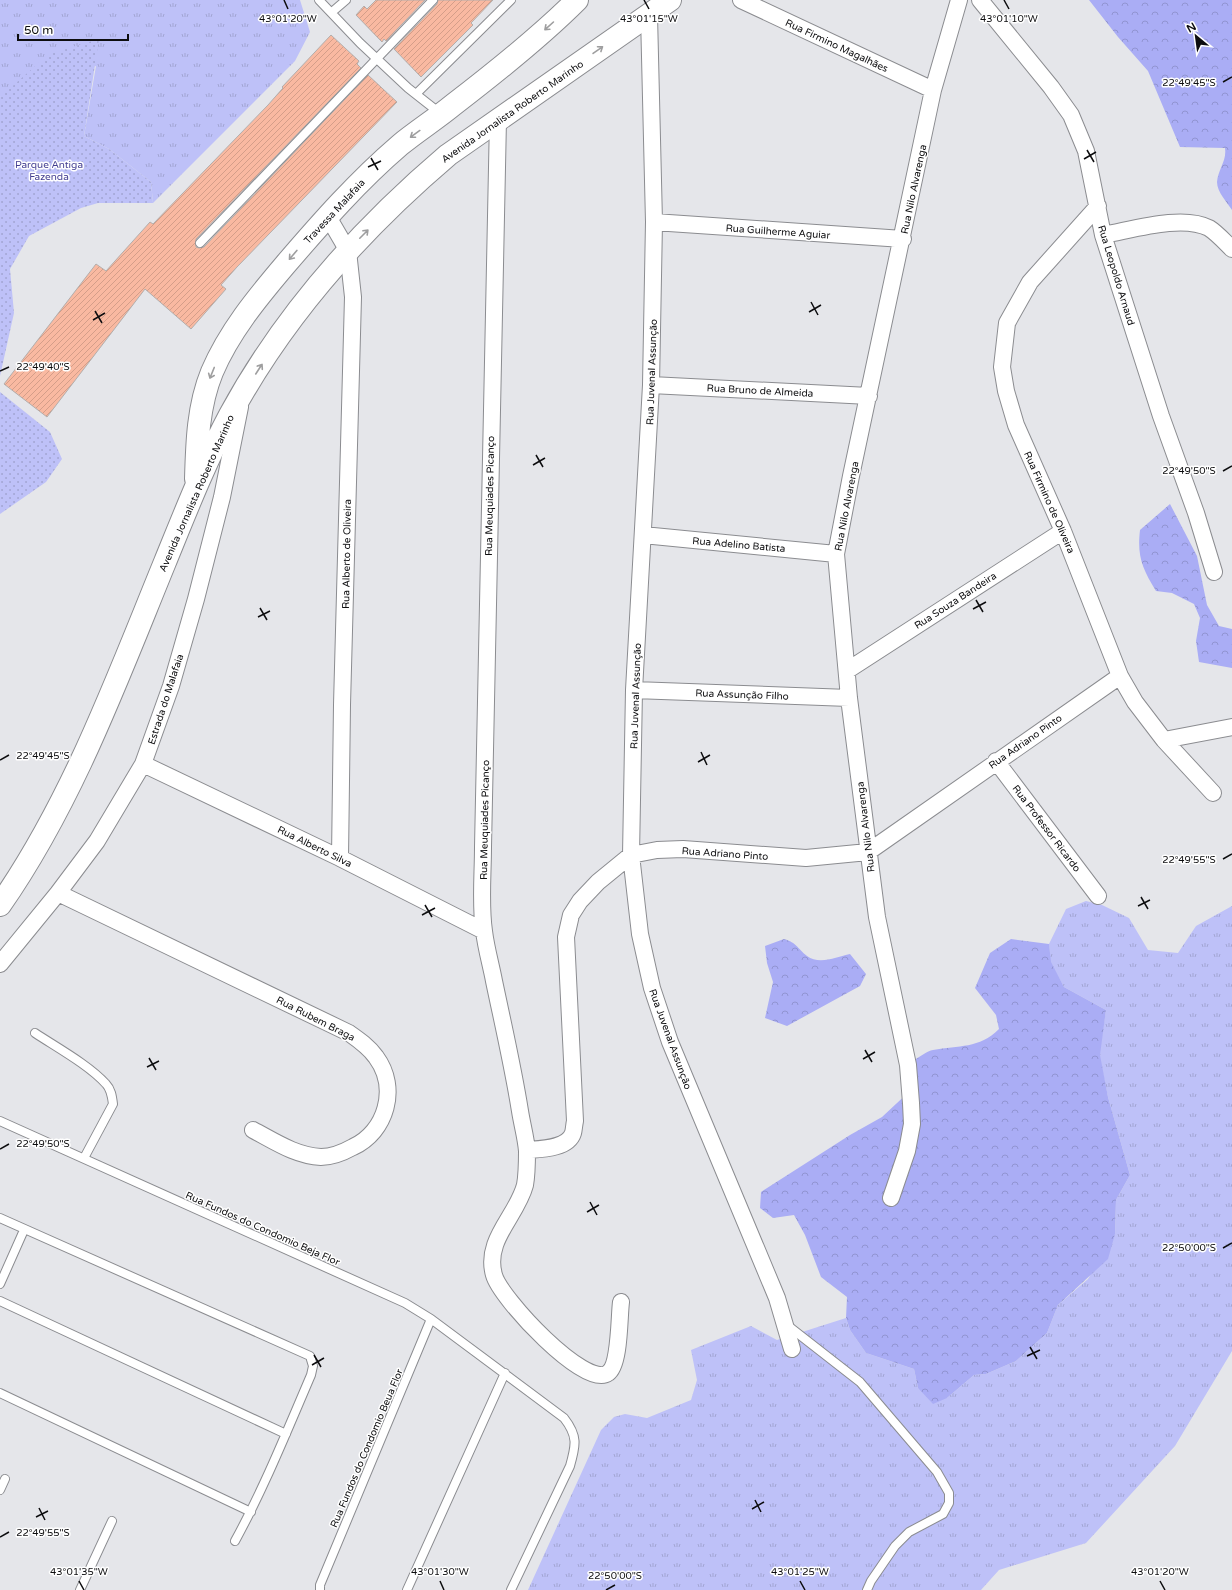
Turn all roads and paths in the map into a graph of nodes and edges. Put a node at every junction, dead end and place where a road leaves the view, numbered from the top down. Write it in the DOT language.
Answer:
graph roads {
  1 [pos="319,0"];
  2 [pos="346,0"];
  3 [pos="433,0"];
  4 [pos="511,0"];
  5 [pos="578,0"];
  6 [pos="670,0"];
  7 [pos="741,0"];
  8 [pos="959,0"];
  9 [pos="980,0"];
  10 [pos="332,12"];
  11 [pos="649,15"];
  12 [pos="377,60"];
  13 [pos="933,90"];
  14 [pos="416,94"];
  15 [pos="441,114"];
  16 [pos="498,119"];
  17 [pos="1098,206"];
  18 [pos="328,215"];
  19 [pos="654,222"];
  20 [pos="1103,234"];
  21 [pos="903,239"];
  22 [pos="200,243"];
  23 [pos="1232,248"];
  24 [pos="348,250"];
  25 [pos="651,385"];
  26 [pos="242,394"];
  27 [pos="869,396"];
  28 [pos="195,490"];
  29 [pos="1063,530"];
  30 [pos="643,535"];
  31 [pos="836,554"];
  32 [pos="1214,572"];
  33 [pos="848,670"];
  34 [pos="1120,676"];
  35 [pos="634,690"];
  36 [pos="849,698"];
  37 [pos="1232,727"];
  38 [pos="1164,740"];
  39 [pos="996,761"];
  40 [pos="143,764"];
  41 [pos="1213,793"];
  42 [pos="868,852"];
  43 [pos="632,855"];
  44 [pos="340,858"];
  45 [pos="58,893"];
  46 [pos="1098,896"];
  47 [pos="0,905"];
  48 [pos="484,931"];
  49 [pos="0,964"];
  50 [pos="35,1033"];
  51 [pos="0,1121"];
  52 [pos="253,1130"];
  53 [pos="527,1150"];
  54 [pos="84,1158"];
  55 [pos="891,1198"];
  56 [pos="0,1218"];
  57 [pos="24,1230"];
  58 [pos="0,1284"];
  59 [pos="0,1301"];
  60 [pos="621,1302"];
  61 [pos="431,1319"];
  62 [pos="785,1324"];
  63 [pos="792,1349"];
  64 [pos="505,1373"];
  65 [pos="0,1393"];
  66 [pos="286,1434"];
  67 [pos="5,1479"];
  68 [pos="0,1490"];
  69 [pos="251,1512"];
  70 [pos="112,1521"];
  71 [pos="235,1541"];
  72 [pos="320,1587"];
  73 [pos="80,1590"];
  74 [pos="407,1590"];
  75 [pos="511,1590"];
  76 [pos="867,1590"];
  1 -- 10 [label="lane"];
  2 -- 10 [label="lane"];
  3 -- 12 [label="lane"];
  4 -- 14 [label="lane"];
  5 -- 15 [label="main road, Travessa Malafaia, one-way"];
  6 -- 11 [label="main road, Avenida Jornalista Roberto Marinho"];
  7 -- 13 [label="street, Rua Firmino Magalhães"];
  8 -- 13 [label="street, Rua Nilo Alvarenga"];
  9 -- 17 [label="street, Rua Leopoldo Arnaud"];
  10 -- 12 [label="lane"];
  16 -- 11 [label="main road, Avenida Jornalista Roberto Marinho, one-way"];
  11 -- 19 [label="street, Rua Juvenal Assunção"];
  12 -- 14 [label="lane"];
  12 -- 22 [label="lane"];
  13 -- 21 [label="street, Rua Nilo Alvarenga"];
  14 -- 15 [label="lane"];
  15 -- 18 [label="main road, Travessa Malafaia, one-way"];
  24 -- 16 [label="main road, Avenida Jornalista Roberto Marinho, one-way"];
  16 -- 48 [label="street, Rua Meuquiades Picanço"];
  17 -- 20 [label="street, Rua Leopoldo Arnaud"];
  17 -- 29 [label="street, Rua Firmino de Oliveira"];
  18 -- 24 [label="street"];
  18 -- 28 [label="main road, Travessa Malafaia, one-way"];
  19 -- 21 [label="street, Rua Guilherme Aguiar"];
  19 -- 25 [label="street, Rua Juvenal Assunção"];
  20 -- 23 [label="street"];
  20 -- 32 [label="street, Rua Leopoldo Arnaud"];
  21 -- 27 [label="street, Rua Nilo Alvarenga"];
  26 -- 24 [label="main road, Avenida Jornalista Roberto Marinho, one-way"];
  24 -- 44 [label="street, Rua Alberto de Oliveira"];
  25 -- 27 [label="street, Rua Bruno de Almeida"];
  25 -- 30 [label="street, Rua Juvenal Assunção"];
  26 -- 28 [label="main road, Avenida Jornalista Roberto Marinho"];
  26 -- 40 [label="street, Estrada do Malafaia"];
  27 -- 31 [label="street, Rua Nilo Alvarenga"];
  28 -- 47 [label="main road, Avenida Jornalista Roberto Marinho"];
  29 -- 33 [label="street, Rua Souza Bandeira"];
  29 -- 34 [label="street, Rua Firmino de Oliveira"];
  30 -- 31 [label="street, Rua Adelino Batista"];
  30 -- 35 [label="street, Rua Juvenal Assunção"];
  31 -- 33 [label="street, Rua Nilo Alvarenga"];
  33 -- 36 [label="street, Rua Nilo Alvarenga"];
  34 -- 38 [label="street, Rua Firmino de Oliveira"];
  34 -- 39 [label="street, Rua Adriano Pinto"];
  35 -- 36 [label="street, Rua Assunção Filho"];
  35 -- 43 [label="street, Rua Juvenal Assunção"];
  36 -- 42 [label="street, Rua Nilo Alvarenga"];
  37 -- 38 [label="street"];
  38 -- 41 [label="street, Rua Firmino de Oliveira"];
  39 -- 42 [label="street, Rua Adriano Pinto"];
  39 -- 46 [label="street, Rua Professor Ricardo"];
  40 -- 44 [label="street, Rua Alberto Silva"];
  40 -- 45 [label="street, Estrada do Malafaia"];
  42 -- 43 [label="street, Rua Adriano Pinto"];
  42 -- 55 [label="street, Rua Nilo Alvarenga"];
  43 -- 53 [label="street, Rua Adriano Pinto"];
  43 -- 62 [label="street, Rua Juvenal Assunção"];
  44 -- 48 [label="street, Rua Alberto Silva"];
  45 -- 49 [label="street, Estrada do Malafaia"];
  45 -- 52 [label="street, Rua Rubem Braga"];
  48 -- 53 [label="street, Rua Meuquiades Picanço"];
  50 -- 54 [label="lane"];
  51 -- 54 [label="lane, Rua Fundos do Condomio Beja Flor"];
  53 -- 60 [label="street, Rua Meuquiades Picanço"];
  54 -- 61 [label="lane, Rua Fundos do Condomio Beja Flor"];
  56 -- 57 [label="lane"];
  57 -- 58 [label="lane"];
  57 -- 66 [label="lane"];
  59 -- 66 [label="lane"];
  61 -- 64 [label="lane, Rua Fundos do Condomio Beja Flor"];
  61 -- 72 [label="lane, Rua Fundos do Condomio Beua Flor"];
  62 -- 63 [label="street, Rua Juvenal Assunção"];
  62 -- 76 [label="lane"];
  64 -- 74 [label="lane"];
  64 -- 75 [label="lane, Rua Fundos do Condomio Beja Flor"];
  65 -- 69 [label="lane"];
  66 -- 69 [label="lane"];
  67 -- 68 [label="lane"];
  69 -- 71 [label="lane"];
  70 -- 73 [label="lane"];
}
